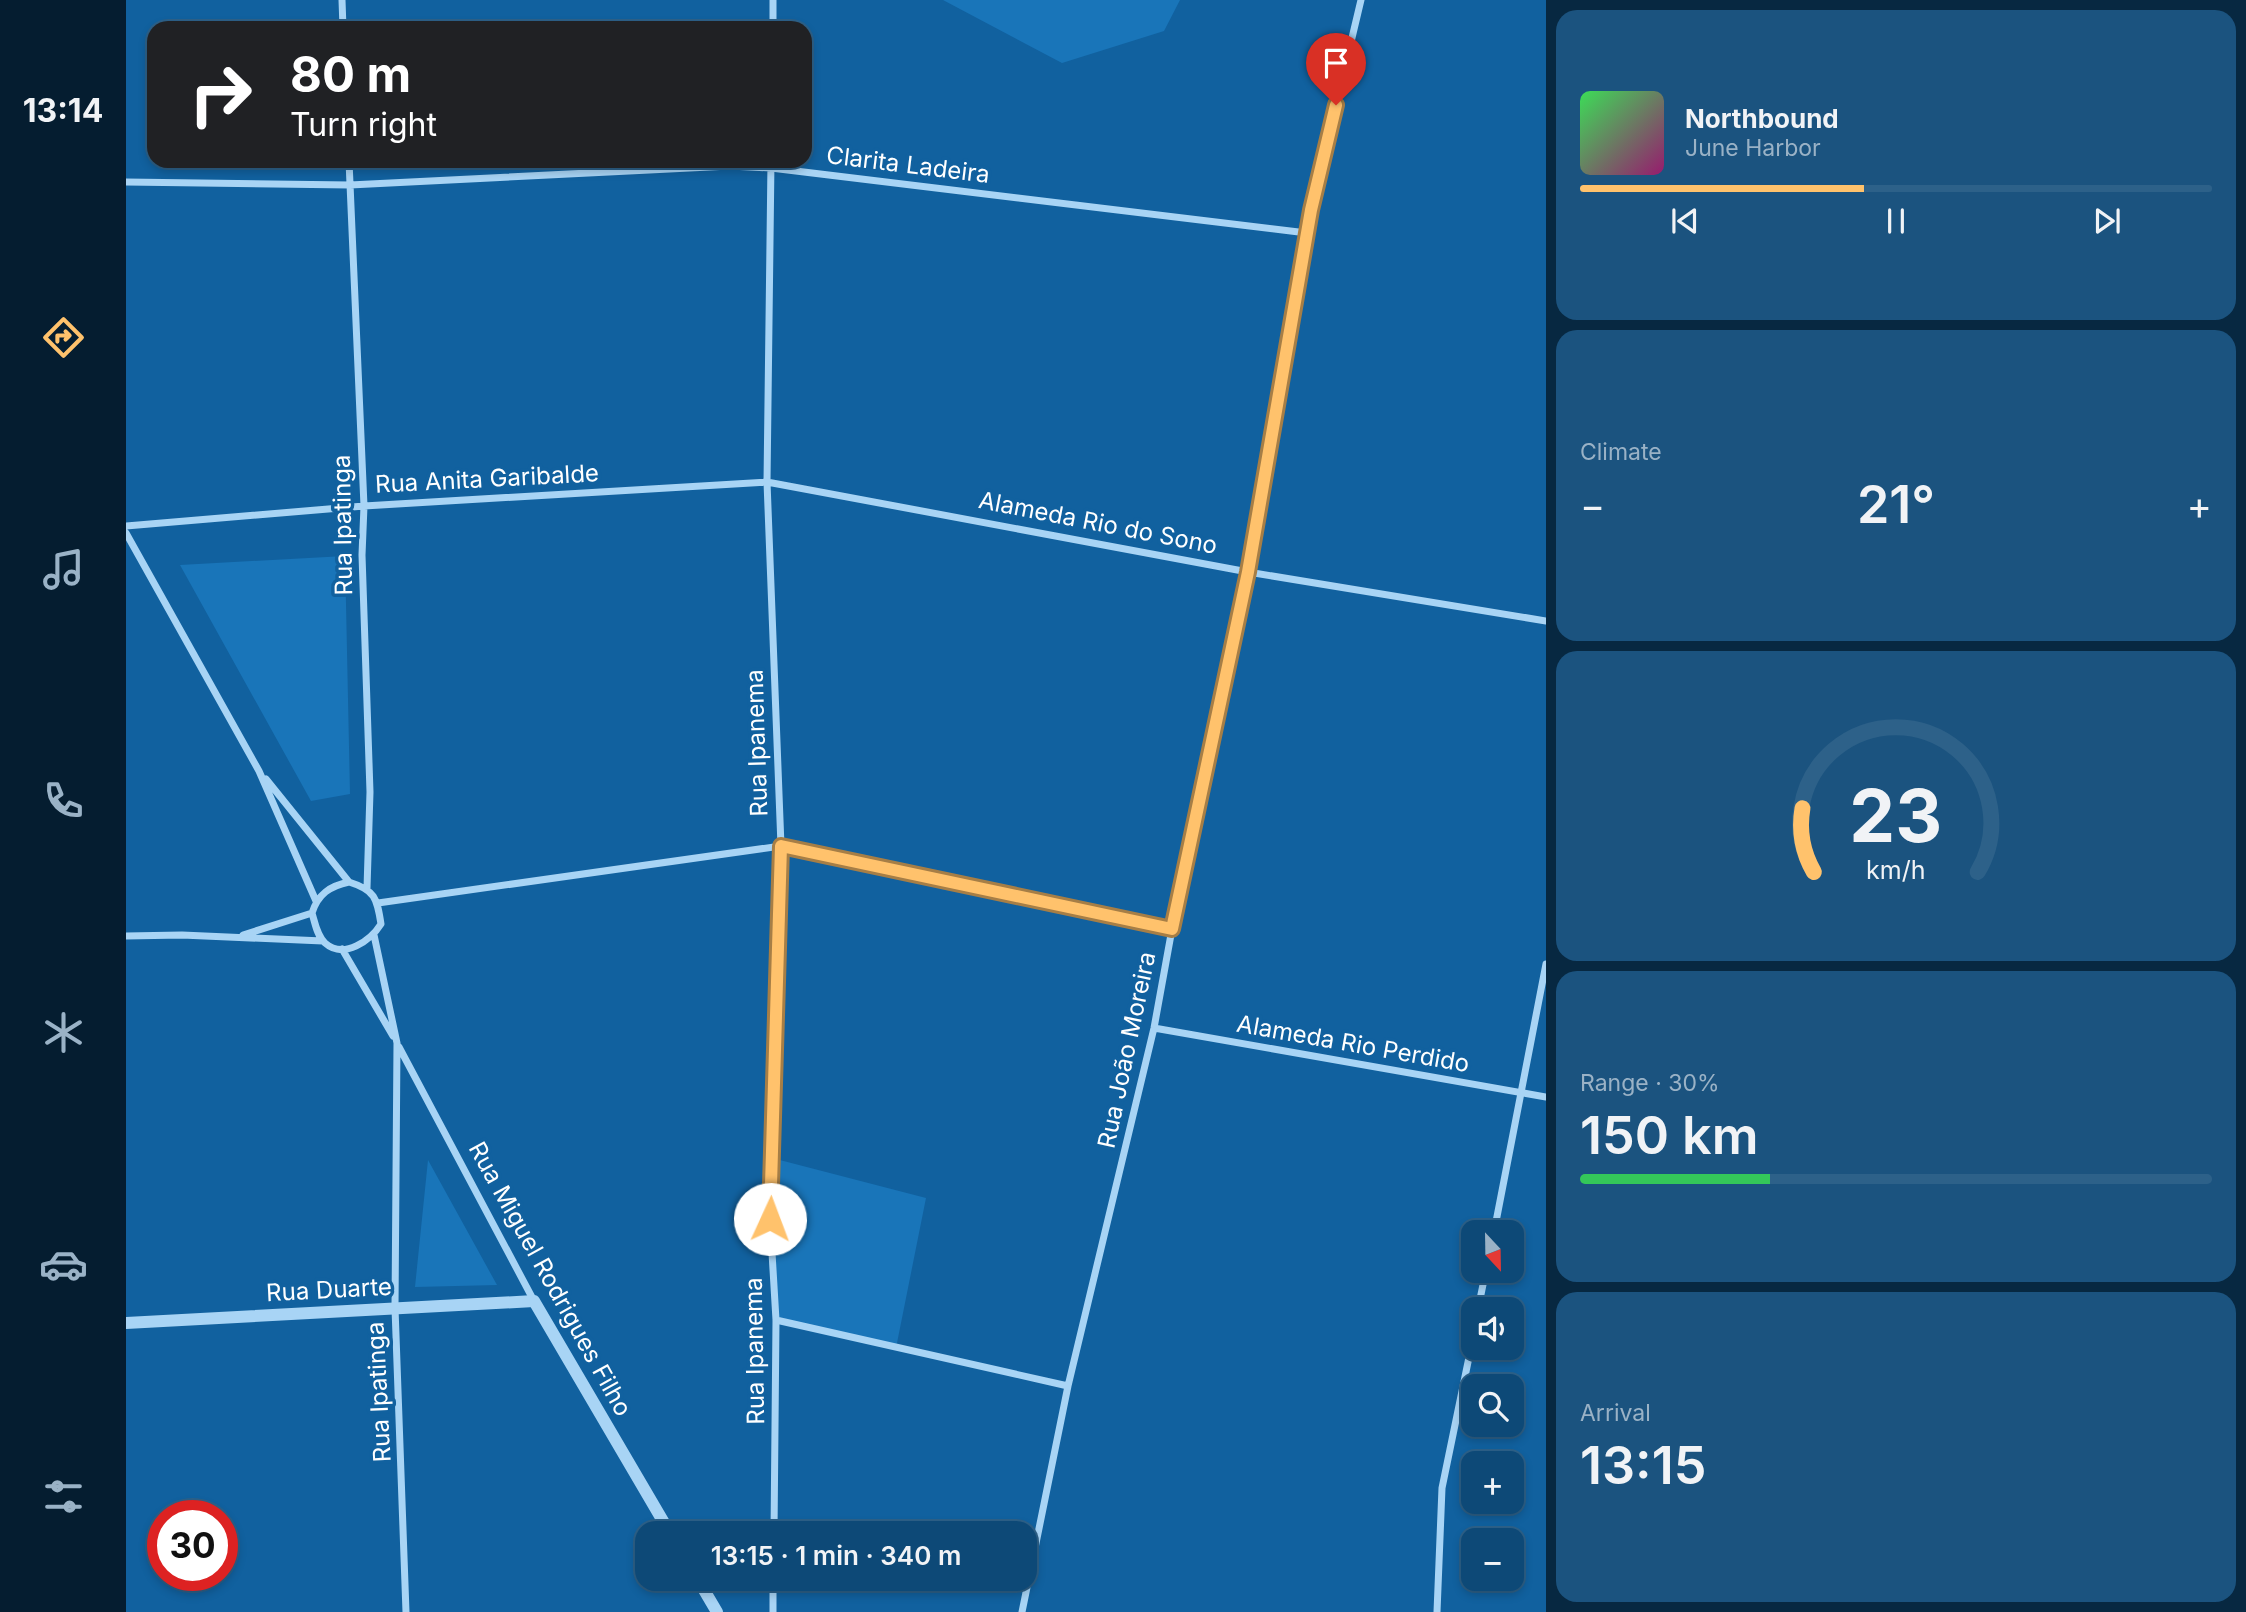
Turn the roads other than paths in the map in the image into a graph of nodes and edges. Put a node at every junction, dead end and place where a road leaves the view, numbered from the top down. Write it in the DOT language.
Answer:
graph roads {
  1 [pos="342,0"];
  2 [pos="773,0"];
  3 [pos="1360,0"];
  4 [pos="343,21"];
  5 [pos="773,21"];
  6 [pos="349,168"];
  7 [pos="690,168"];
  8 [pos="771,168"];
  9 [pos="802,168"];
  10 [pos="126,182"];
  11 [pos="350,185"];
  12 [pos="1307,233"];
  13 [pos="767,482"];
  14 [pos="363,506"];
  15 [pos="126,526"];
  16 [pos="126,533"];
  17 [pos="1248,572"];
  18 [pos="1546,621"];
  19 [pos="259,771"];
  20 [pos="781,846"];
  21 [pos="349,882"];
  22 [pos="367,888"];
  23 [pos="316,901"];
  24 [pos="378,903"];
  25 [pos="312,913"];
  26 [pos="1172,929"];
  27 [pos="374,935"];
  28 [pos="126,936"];
  29 [pos="236,937"];
  30 [pos="323,942"];
  31 [pos="342,949"];
  32 [pos="1546,964"];
  33 [pos="1154,1028"];
  34 [pos="397,1044"];
  35 [pos="1522,1094"];
  36 [pos="1546,1097"];
  37 [pos="1496,1220"];
  38 [pos="534,1301"];
  39 [pos="395,1308"];
  40 [pos="776,1320"];
  41 [pos="126,1323"];
  42 [pos="1468,1360"];
  43 [pos="1068,1387"];
  44 [pos="663,1521"];
  45 [pos="774,1521"];
  46 [pos="705,1591"];
  47 [pos="773,1591"];
  48 [pos="406,1612"];
  49 [pos="717,1612"];
  50 [pos="773,1612"];
  51 [pos="1022,1612"];
  52 [pos="1437,1612"];
  1 -- 4 [label="street"];
  2 -- 5 [label="street"];
  3 -- 12 [label="street, Rua João Moreira"];
  6 -- 11 [label="street, Rua Ipatinga"];
  7 -- 11 [label="street, Clarita Ladeira"];
  8 -- 13 [label="street, Rua Ipanema"];
  9 -- 12 [label="street, Clarita Ladeira"];
  10 -- 11 [label="street, Clarita Ladeira"];
  11 -- 14 [label="street, Rua Ipatinga"];
  12 -- 17 [label="street, Rua João Moreira"];
  13 -- 14 [label="street, Rua Anita Garibalde"];
  13 -- 17 [label="street, Alameda Rio do Sono"];
  13 -- 20 [label="street, Rua Ipanema"];
  14 -- 15 [label="street, Rua Anita Garibalde"];
  14 -- 22 [label="street, Rua Ipatinga"];
  16 -- 19 [label="street"];
  17 -- 18 [label="street, Alameda Rio do Sono"];
  17 -- 26 [label="street, Rua João Moreira"];
  19 -- 21 [label="street"];
  19 -- 23 [label="street"];
  20 -- 24 [label="street"];
  20 -- 26 [label="street"];
  20 -- 40 [label="street, Rua Ipanema"];
  21 -- 22 [label="street"];
  21 -- 23 [label="street"];
  22 -- 24 [label="street"];
  23 -- 25 [label="street"];
  24 -- 27 [label="street"];
  25 -- 29 [label="street"];
  25 -- 30 [label="street"];
  26 -- 33 [label="street, Rua João Moreira"];
  27 -- 31 [label="street"];
  27 -- 34 [label="street, Rua Miguel Rodrigues Filho"];
  28 -- 29 [label="street"];
  29 -- 30 [label="street"];
  30 -- 31 [label="street"];
  31 -- 34 [label="street, Rua Miguel Rodrigues Filho"];
  32 -- 35 [label="street"];
  33 -- 35 [label="street, Alameda Rio Perdido"];
  33 -- 43 [label="street, Rua João Moreira"];
  34 -- 38 [label="street, Rua Miguel Rodrigues Filho"];
  34 -- 39 [label="street, Rua Ipatinga"];
  35 -- 36 [label="street, Alameda Rio Perdido"];
  35 -- 37 [label="street"];
  38 -- 39 [label="street, Rua Duarte"];
  38 -- 44 [label="street, Rua Miguel Rodrigues Filho"];
  39 -- 41 [label="street, Rua Duarte"];
  39 -- 48 [label="street, Rua Ipatinga"];
  40 -- 43 [label="street"];
  40 -- 45 [label="street, Rua Ipanema"];
  42 -- 52 [label="street"];
  43 -- 51 [label="street, Rua João Moreira"];
  46 -- 49 [label="street"];
  47 -- 50 [label="street"];
}
